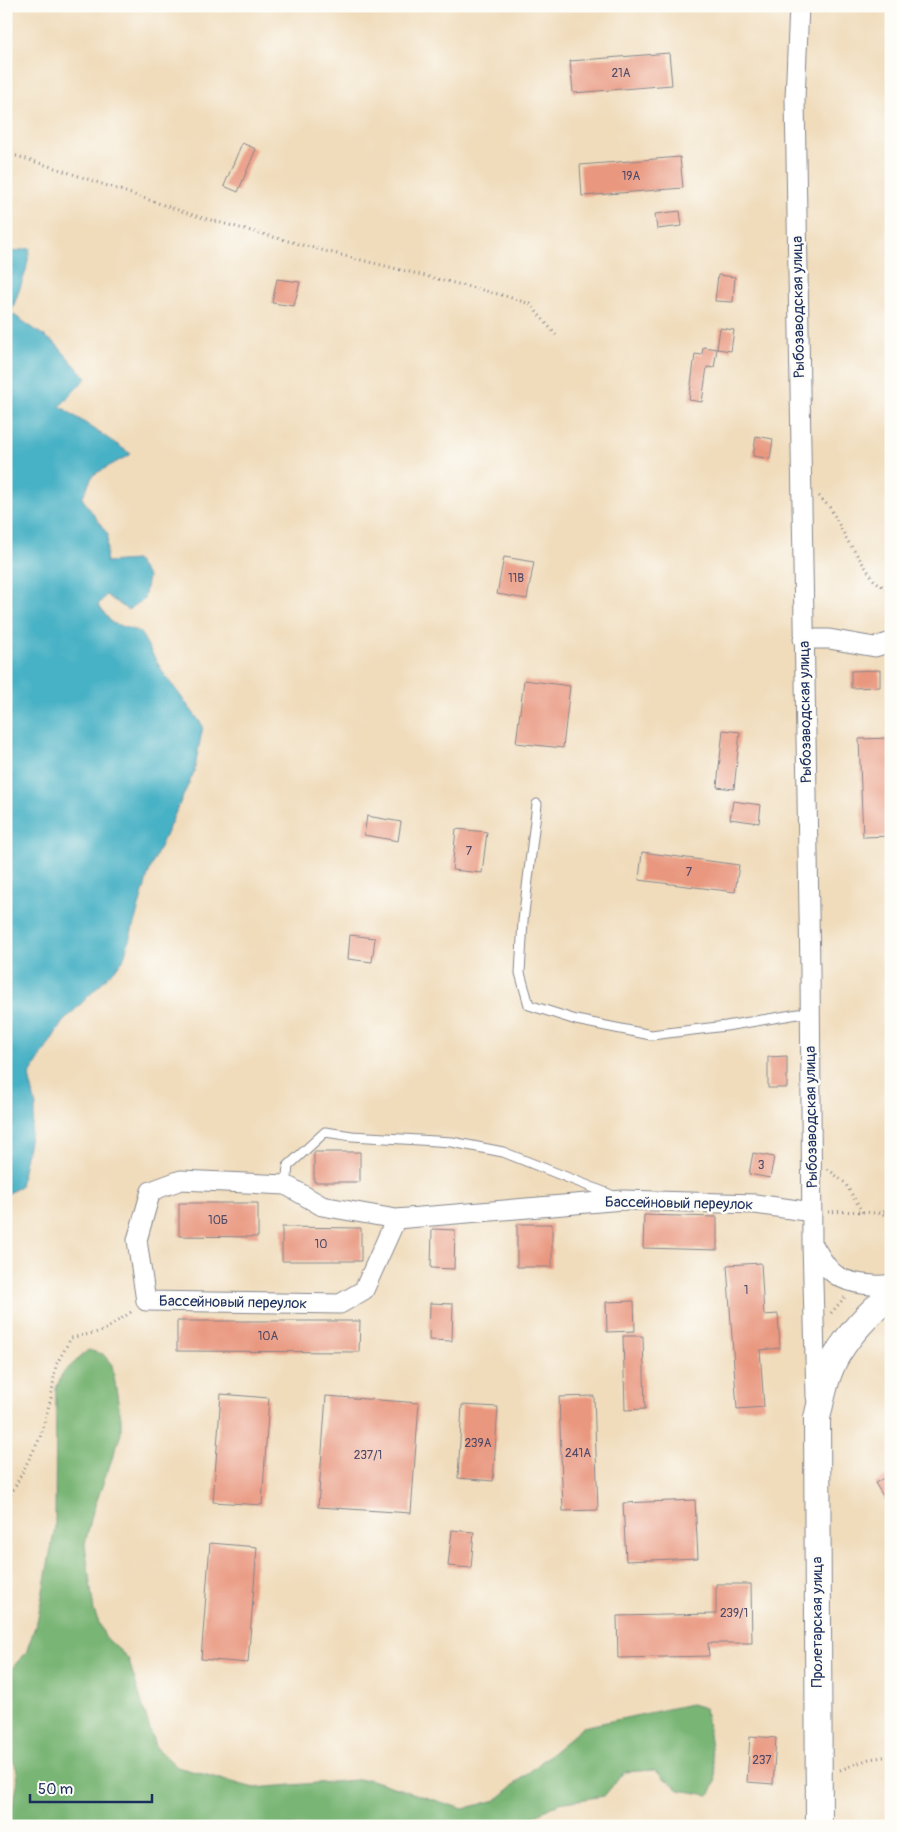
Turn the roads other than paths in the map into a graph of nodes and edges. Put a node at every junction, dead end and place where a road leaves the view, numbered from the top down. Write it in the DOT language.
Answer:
graph roads {
  1 [pos="799,6"];
  2 [pos="803,639"];
  3 [pos="891,642"];
  4 [pos="537,804"];
  5 [pos="810,1012"];
  6 [pos="286,1185"];
  7 [pos="623,1200"];
  8 [pos="812,1212"];
  9 [pos="396,1219"];
  10 [pos="812,1243"];
  11 [pos="891,1284"];
  12 [pos="891,1294"];
  13 [pos="817,1418"];
  14 [pos="819,1826"];
  1 -- 2 [label="street, Рыбозаводская улица"];
  2 -- 3 [label="street"];
  2 -- 5 [label="street, Рыбозаводская улица"];
  4 -- 5 [label="lane"];
  5 -- 8 [label="street, Рыбозаводская улица"];
  6 -- 7 [label="lane"];
  6 -- 9 [label="street, Бассейновый переулок"];
  6 -- 9 [label="street, Бассейновый переулок"];
  7 -- 8 [label="street, Бассейновый переулок"];
  7 -- 9 [label="street, Бассейновый переулок"];
  8 -- 10 [label="street, Рыбозаводская улица"];
  10 -- 11 [label="street"];
  10 -- 13 [label="street, Рыбозаводская улица"];
  12 -- 13 [label="main road, Пролетарская улица"];
  13 -- 14 [label="main road, Пролетарская улица"];
}
